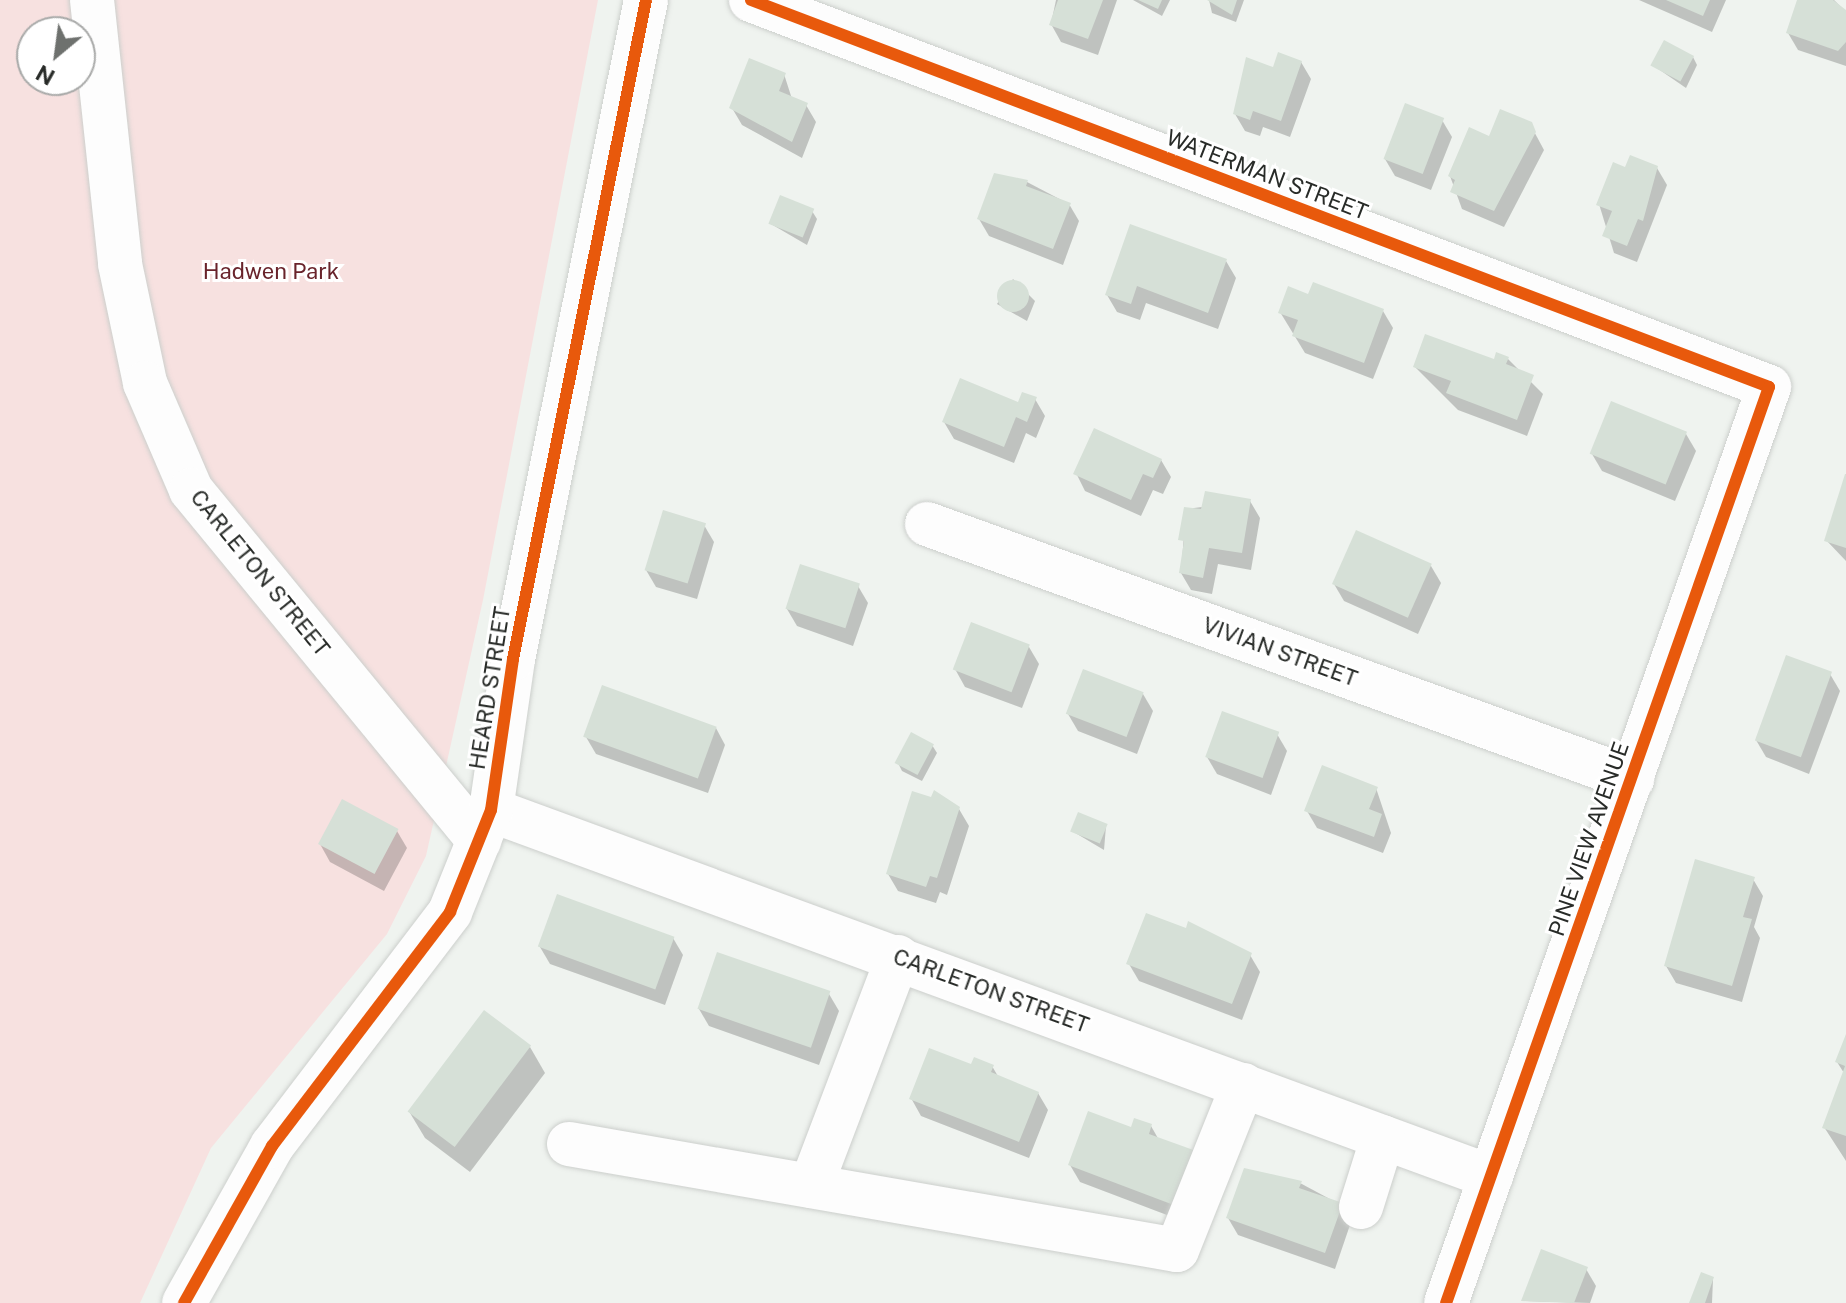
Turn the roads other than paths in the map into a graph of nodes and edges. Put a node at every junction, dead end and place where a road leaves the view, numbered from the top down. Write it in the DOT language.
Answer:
graph roads {
  1 [pos="92,0"];
  2 [pos="646,0"];
  3 [pos="751,0"];
  4 [pos="1769,387"];
  5 [pos="927,524"];
  6 [pos="1632,779"];
  7 [pos="485,826"];
  8 [pos="898,957"];
  9 [pos="1243,1085"];
  10 [pos="1383,1137"];
  11 [pos="569,1144"];
  12 [pos="1491,1177"];
  13 [pos="811,1186"];
  14 [pos="1361,1207"];
  15 [pos="184,1303"];
  16 [pos="1446,1303"];
  1 -- 7 [label="street, CARLETON STREET"];
  2 -- 7 [label="street, HEARD STREET"];
  3 -- 4 [label="street, WATERMAN STREET"];
  4 -- 6 [label="street, PINE VIEW AVENUE"];
  5 -- 6 [label="street, VIVIAN STREET"];
  6 -- 12 [label="street, PINE VIEW AVENUE"];
  7 -- 8 [label="street, CARLETON STREET"];
  7 -- 15 [label="street, HEARD STREET"];
  8 -- 9 [label="street, CARLETON STREET"];
  8 -- 13 [label="street"];
  9 -- 10 [label="street, CARLETON STREET"];
  9 -- 13 [label="street"];
  10 -- 12 [label="street, CARLETON STREET"];
  10 -- 14 [label="street"];
  11 -- 13 [label="street"];
  12 -- 16 [label="street, PINE VIEW AVENUE"];
}
